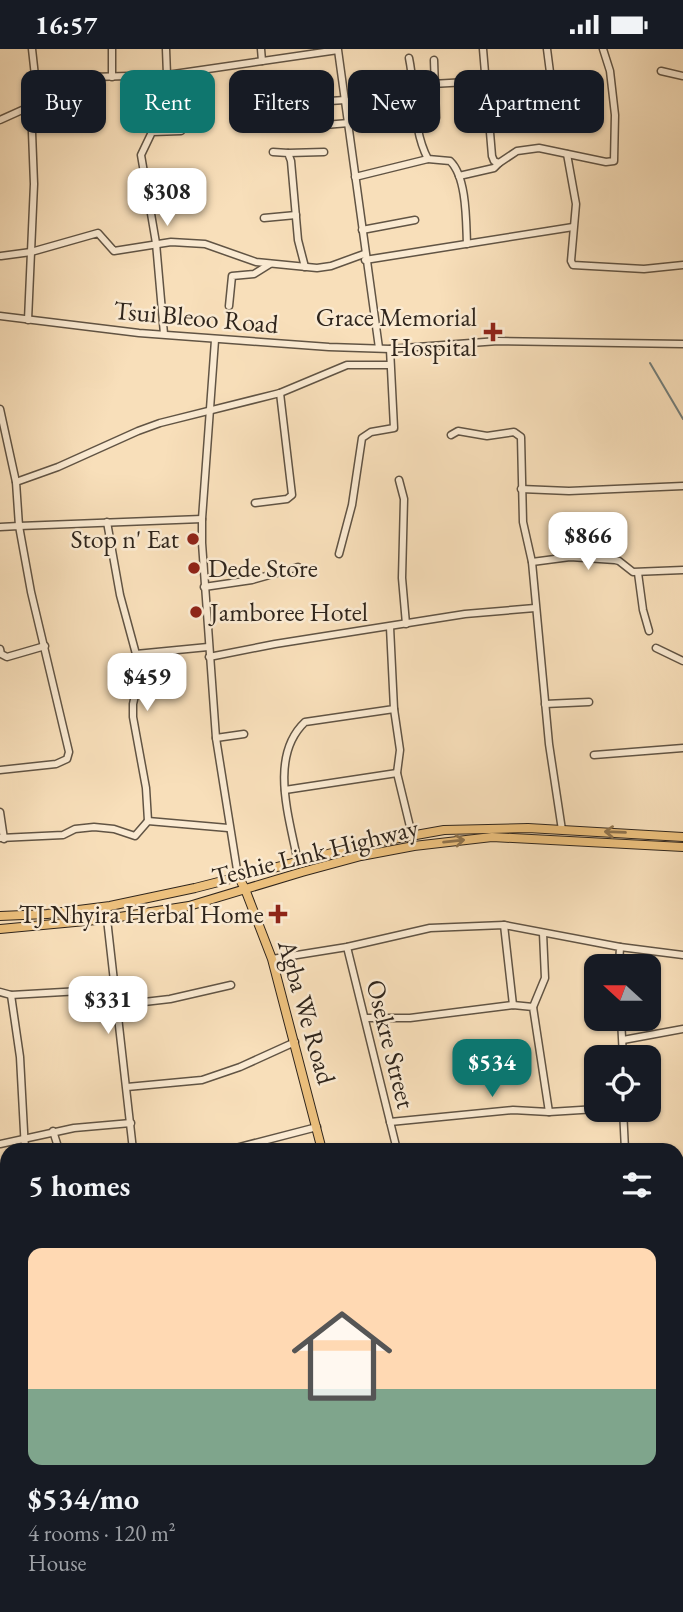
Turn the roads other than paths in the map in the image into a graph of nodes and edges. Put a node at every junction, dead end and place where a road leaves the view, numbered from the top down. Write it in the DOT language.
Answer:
graph roads {
  1 [pos="32,49"];
  2 [pos="112,49"];
  3 [pos="166,49"];
  4 [pos="261,49"];
  5 [pos="483,49"];
  6 [pos="547,49"];
  7 [pos="603,49"];
  8 [pos="338,50"];
  9 [pos="409,58"];
  10 [pos="434,60"];
  11 [pos="262,61"];
  12 [pos="34,70"];
  13 [pos="167,70"];
  14 [pos="201,70"];
  15 [pos="411,70"];
  16 [pos="434,70"];
  17 [pos="484,70"];
  18 [pos="550,70"];
  19 [pos="662,71"];
  20 [pos="683,76"];
  21 [pos="106,77"];
  22 [pos="112,77"];
  23 [pos="120,77"];
  24 [pos="345,100"];
  25 [pos="334,101"];
  26 [pos="21,111"];
  27 [pos="348,117"];
  28 [pos="0,120"];
  29 [pos="32,133"];
  30 [pos="152,133"];
  31 [pos="350,133"];
  32 [pos="418,133"];
  33 [pos="490,133"];
  34 [pos="273,152"];
  35 [pos="324,152"];
  36 [pos="288,153"];
  37 [pos="567,154"];
  38 [pos="428,159"];
  39 [pos="499,163"];
  40 [pos="459,176"];
  41 [pos="355,177"];
  42 [pos="296,215"];
  43 [pos="264,218"];
  44 [pos="415,221"];
  45 [pos="573,227"];
  46 [pos="362,230"];
  47 [pos="156,243"];
  48 [pos="467,244"];
  49 [pos="31,253"];
  50 [pos="1,256"];
  51 [pos="365,257"];
  52 [pos="270,264"];
  53 [pos="683,265"];
  54 [pos="305,267"];
  55 [pos="229,306"];
  56 [pos="0,316"];
  57 [pos="28,320"];
  58 [pos="164,334"];
  59 [pos="215,340"];
  60 [pos="683,344"];
  61 [pos="379,348"];
  62 [pos="390,349"];
  63 [pos="389,365"];
  64 [pos="281,393"];
  65 [pos="0,409"];
  66 [pos="209,412"];
  67 [pos="451,435"];
  68 [pos="3,437"];
  69 [pos="399,481"];
  70 [pos="16,482"];
  71 [pos="681,487"];
  72 [pos="522,489"];
  73 [pos="255,503"];
  74 [pos="202,519"];
  75 [pos="107,523"];
  76 [pos="19,526"];
  77 [pos="0,527"];
  78 [pos="339,554"];
  79 [pos="532,562"];
  80 [pos="298,567"];
  81 [pos="683,570"];
  82 [pos="638,573"];
  83 [pos="204,587"];
  84 [pos="535,608"];
  85 [pos="406,624"];
  86 [pos="390,627"];
  87 [pos="649,631"];
  88 [pos="45,646"];
  89 [pos="208,647"];
  90 [pos="656,648"];
  91 [pos="0,649"];
  92 [pos="136,654"];
  93 [pos="209,657"];
  94 [pos="683,661"];
  95 [pos="589,702"];
  96 [pos="545,704"];
  97 [pos="394,709"];
  98 [pos="244,734"];
  99 [pos="216,738"];
  100 [pos="683,748"];
  101 [pos="594,755"];
  102 [pos="0,770"];
  103 [pos="397,773"];
  104 [pos="285,790"];
  105 [pos="0,812"];
  106 [pos="148,821"];
  107 [pos="228,828"];
  108 [pos="562,830"];
  109 [pos="412,835"];
  110 [pos="683,837"];
  111 [pos="2,838"];
  112 [pos="683,847"];
  113 [pos="298,863"];
  114 [pos="237,876"];
  115 [pos="245,889"];
  116 [pos="0,916"];
  117 [pos="107,919"];
  118 [pos="504,925"];
  119 [pos="0,929"];
  120 [pos="543,933"];
  121 [pos="347,947"];
  122 [pos="620,947"];
  123 [pos="620,954"];
  124 [pos="683,955"];
  125 [pos="272,959"];
  126 [pos="231,985"];
  127 [pos="116,989"];
  128 [pos="0,992"];
  129 [pos="11,995"];
  130 [pos="118,1005"];
  131 [pos="513,1006"];
  132 [pos="533,1007"];
  133 [pos="365,1018"];
  134 [pos="683,1029"];
  135 [pos="622,1031"];
  136 [pos="623,1040"];
  137 [pos="295,1042"];
  138 [pos="623,1045"];
  139 [pos="127,1087"];
  140 [pos="584,1110"];
  141 [pos="549,1112"];
  142 [pos="390,1122"];
  143 [pos="624,1122"];
  144 [pos="131,1123"];
  145 [pos="317,1126"];
  146 [pos="54,1131"];
  147 [pos="23,1138"];
  148 [pos="4,1143"];
  149 [pos="24,1143"];
  150 [pos="57,1143"];
  151 [pos="132,1143"];
  152 [pos="255,1143"];
  153 [pos="321,1143"];
  154 [pos="395,1143"];
  155 [pos="625,1143"];
  156 [pos="0,1474"];
  157 [pos="0,1480"];
  1 -- 12 [label="street"];
  2 -- 22 [label="street"];
  3 -- 13 [label="street"];
  4 -- 11 [label="street"];
  5 -- 17 [label="street"];
  6 -- 18 [label="street"];
  7 -- 37 [label="street"];
  8 -- 11 [label="street"];
  8 -- 24 [label="street"];
  9 -- 15 [label="street"];
  10 -- 16 [label="street"];
  11 -- 14 [label="street"];
  19 -- 20 [label="street"];
  21 -- 22 [label="street"];
  22 -- 23 [label="street"];
  24 -- 25 [label="street"];
  24 -- 27 [label="street"];
  26 -- 28 [label="street"];
  29 -- 49 [label="street"];
  30 -- 47 [label="street"];
  31 -- 41 [label="street"];
  32 -- 38 [label="street"];
  33 -- 39 [label="street"];
  34 -- 36 [label="street"];
  35 -- 36 [label="street"];
  36 -- 42 [label="street"];
  37 -- 39 [label="street"];
  37 -- 45 [label="street"];
  38 -- 40 [label="street"];
  38 -- 41 [label="street"];
  39 -- 40 [label="street"];
  40 -- 48 [label="street"];
  41 -- 46 [label="street"];
  42 -- 43 [label="street"];
  42 -- 54 [label="street"];
  44 -- 46 [label="street"];
  45 -- 48 [label="street"];
  45 -- 53 [label="street"];
  46 -- 51 [label="street"];
  47 -- 49 [label="street"];
  47 -- 52 [label="street"];
  47 -- 58 [label="street"];
  48 -- 51 [label="street"];
  49 -- 50 [label="street"];
  49 -- 57 [label="street"];
  51 -- 54 [label="street"];
  51 -- 61 [label="street"];
  52 -- 54 [label="street"];
  52 -- 55 [label="street"];
  56 -- 57 [label="street, Tsui Bleoo Road"];
  57 -- 58 [label="street, Tsui Bleoo Road"];
  58 -- 59 [label="street, Tsui Bleoo Road"];
  59 -- 61 [label="street, Tsui Bleoo Road"];
  59 -- 66 [label="street"];
  60 -- 62 [label="street, Tsui Bleoo Road"];
  61 -- 62 [label="street, Tsui Bleoo Road"];
  62 -- 63 [label="street"];
  63 -- 64 [label="street"];
  63 -- 78 [label="street"];
  64 -- 66 [label="street"];
  64 -- 73 [label="street"];
  65 -- 68 [label="street"];
  66 -- 70 [label="street"];
  66 -- 74 [label="street"];
  67 -- 72 [label="street"];
  68 -- 70 [label="street"];
  69 -- 85 [label="street"];
  70 -- 76 [label="street"];
  71 -- 72 [label="street"];
  72 -- 79 [label="street"];
  74 -- 75 [label="street"];
  74 -- 83 [label="street"];
  75 -- 76 [label="street"];
  75 -- 92 [label="street"];
  76 -- 77 [label="street"];
  76 -- 88 [label="street"];
  79 -- 82 [label="street"];
  79 -- 84 [label="street"];
  80 -- 83 [label="street"];
  81 -- 82 [label="street"];
  82 -- 87 [label="street"];
  83 -- 89 [label="street"];
  84 -- 85 [label="street"];
  84 -- 96 [label="street"];
  85 -- 86 [label="street"];
  86 -- 93 [label="street"];
  86 -- 97 [label="street"];
  88 -- 91 [label="street"];
  88 -- 102 [label="street"];
  89 -- 92 [label="street"];
  89 -- 93 [label="street"];
  90 -- 94 [label="street"];
  92 -- 106 [label="street"];
  93 -- 99 [label="street"];
  95 -- 96 [label="street"];
  96 -- 108 [label="street"];
  97 -- 103 [label="street"];
  97 -- 104 [label="street"];
  98 -- 99 [label="street"];
  99 -- 107 [label="street"];
  100 -- 101 [label="street"];
  103 -- 104 [label="street"];
  103 -- 109 [label="street"];
  104 -- 113 [label="street"];
  105 -- 111 [label="street"];
  106 -- 107 [label="street"];
  106 -- 111 [label="street"];
  107 -- 114 [label="street"];
  108 -- 109 [label="main road, Teshie Link Highway"];
  110 -- 108 [label="main road, Teshie Link Highway, one-way"];
  109 -- 113 [label="main road, Teshie Link Highway"];
  115 -- 112 [label="main road, Teshie Link Highway, one-way"];
  113 -- 114 [label="main road, Teshie Link Highway"];
  114 -- 115 [label="main road, Agba We Road"];
  114 -- 116 [label="main road, Teshie Link Highway"];
  115 -- 117 [label="main road, Teshie Link Highway"];
  115 -- 125 [label="main road, Agba We Road"];
  117 -- 119 [label="main road, Teshie Link Highway"];
  117 -- 127 [label="street"];
  118 -- 120 [label="street"];
  118 -- 121 [label="street"];
  118 -- 131 [label="street"];
  120 -- 122 [label="street"];
  120 -- 132 [label="street"];
  121 -- 125 [label="street"];
  121 -- 133 [label="street, Osekre Street"];
  122 -- 123 [label="street"];
  122 -- 124 [label="street"];
  125 -- 137 [label="main road, Agba We Road"];
  126 -- 130 [label="street"];
  127 -- 129 [label="street"];
  127 -- 130 [label="street"];
  128 -- 129 [label="street"];
  129 -- 147 [label="street"];
  130 -- 139 [label="street"];
  131 -- 132 [label="street"];
  131 -- 133 [label="street"];
  132 -- 141 [label="street"];
  133 -- 142 [label="street, Osekre Street"];
  134 -- 136 [label="street"];
  135 -- 136 [label="street"];
  136 -- 138 [label="street"];
  137 -- 139 [label="street"];
  137 -- 145 [label="main road, Agba We Road"];
  139 -- 144 [label="street"];
  140 -- 141 [label="street"];
  141 -- 142 [label="street"];
  142 -- 154 [label="street, Osekre Street"];
  143 -- 155 [label="street"];
  144 -- 146 [label="street"];
  144 -- 151 [label="street"];
  145 -- 152 [label="street"];
  145 -- 153 [label="main road, Agba We Road"];
  146 -- 147 [label="street"];
  146 -- 150 [label="street"];
  147 -- 148 [label="street"];
  147 -- 149 [label="street"];
  156 -- 157 [label="street"];
}
